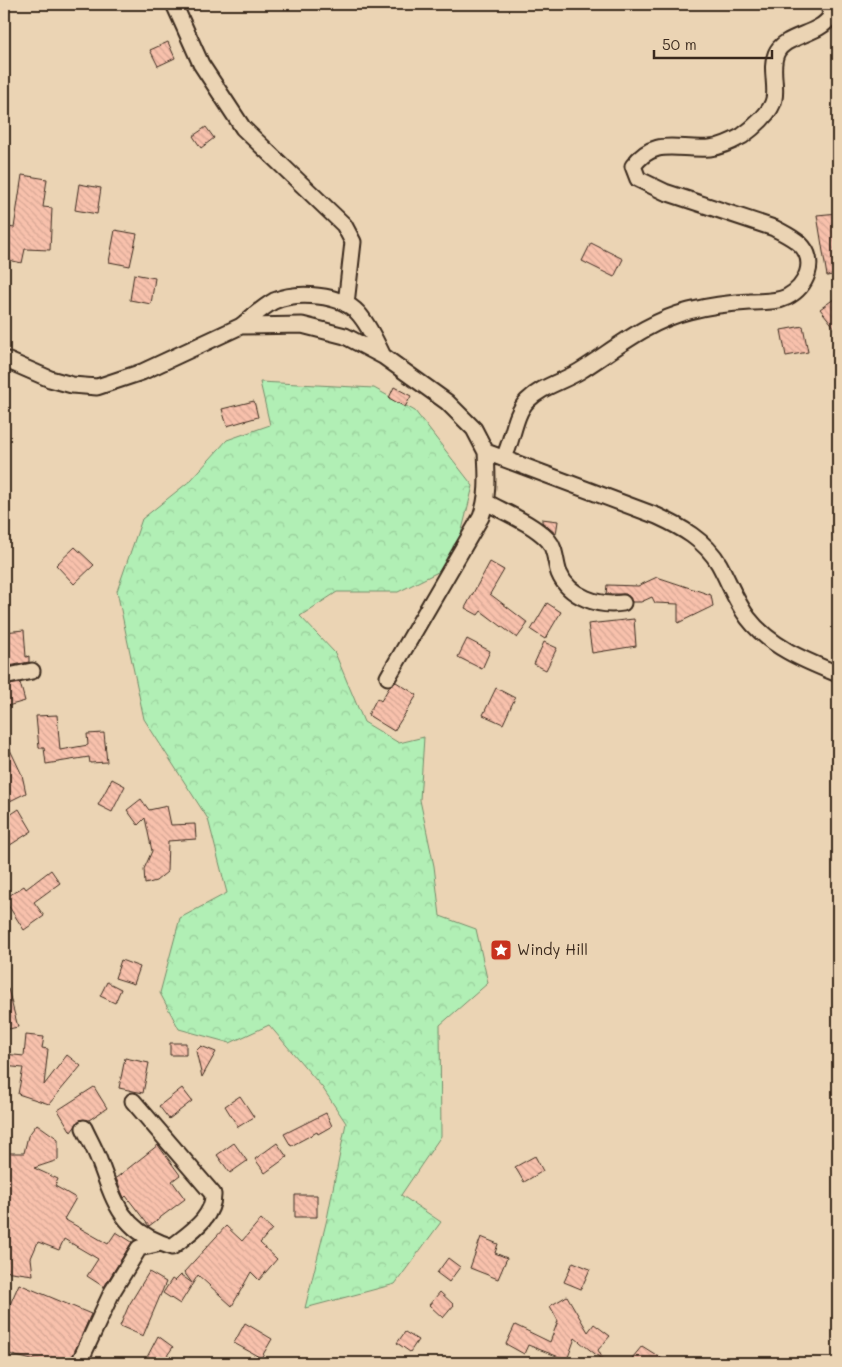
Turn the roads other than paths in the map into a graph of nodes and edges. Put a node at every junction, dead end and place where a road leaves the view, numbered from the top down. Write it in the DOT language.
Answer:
graph roads {
  1 [pos="174,4"];
  2 [pos="829,4"];
  3 [pos="346,304"];
  4 [pos="241,326"];
  5 [pos="383,356"];
  6 [pos="4,358"];
  7 [pos="486,452"];
  8 [pos="504,457"];
  9 [pos="486,502"];
  10 [pos="623,603"];
  11 [pos="32,671"];
  12 [pos="838,674"];
  13 [pos="4,677"];
  14 [pos="388,677"];
  15 [pos="133,1102"];
  16 [pos="84,1128"];
  17 [pos="161,1243"];
  18 [pos="79,1363"];
  1 -- 3 [label="street"];
  2 -- 8 [label="street"];
  3 -- 4 [label="street"];
  3 -- 5 [label="street"];
  4 -- 5 [label="street"];
  4 -- 6 [label="street"];
  5 -- 7 [label="street"];
  7 -- 8 [label="street"];
  7 -- 9 [label="street"];
  8 -- 12 [label="street"];
  9 -- 10 [label="street"];
  9 -- 14 [label="street"];
  11 -- 13 [label="street"];
  15 -- 17 [label="street"];
  16 -- 17 [label="street"];
  17 -- 18 [label="street"];
}
